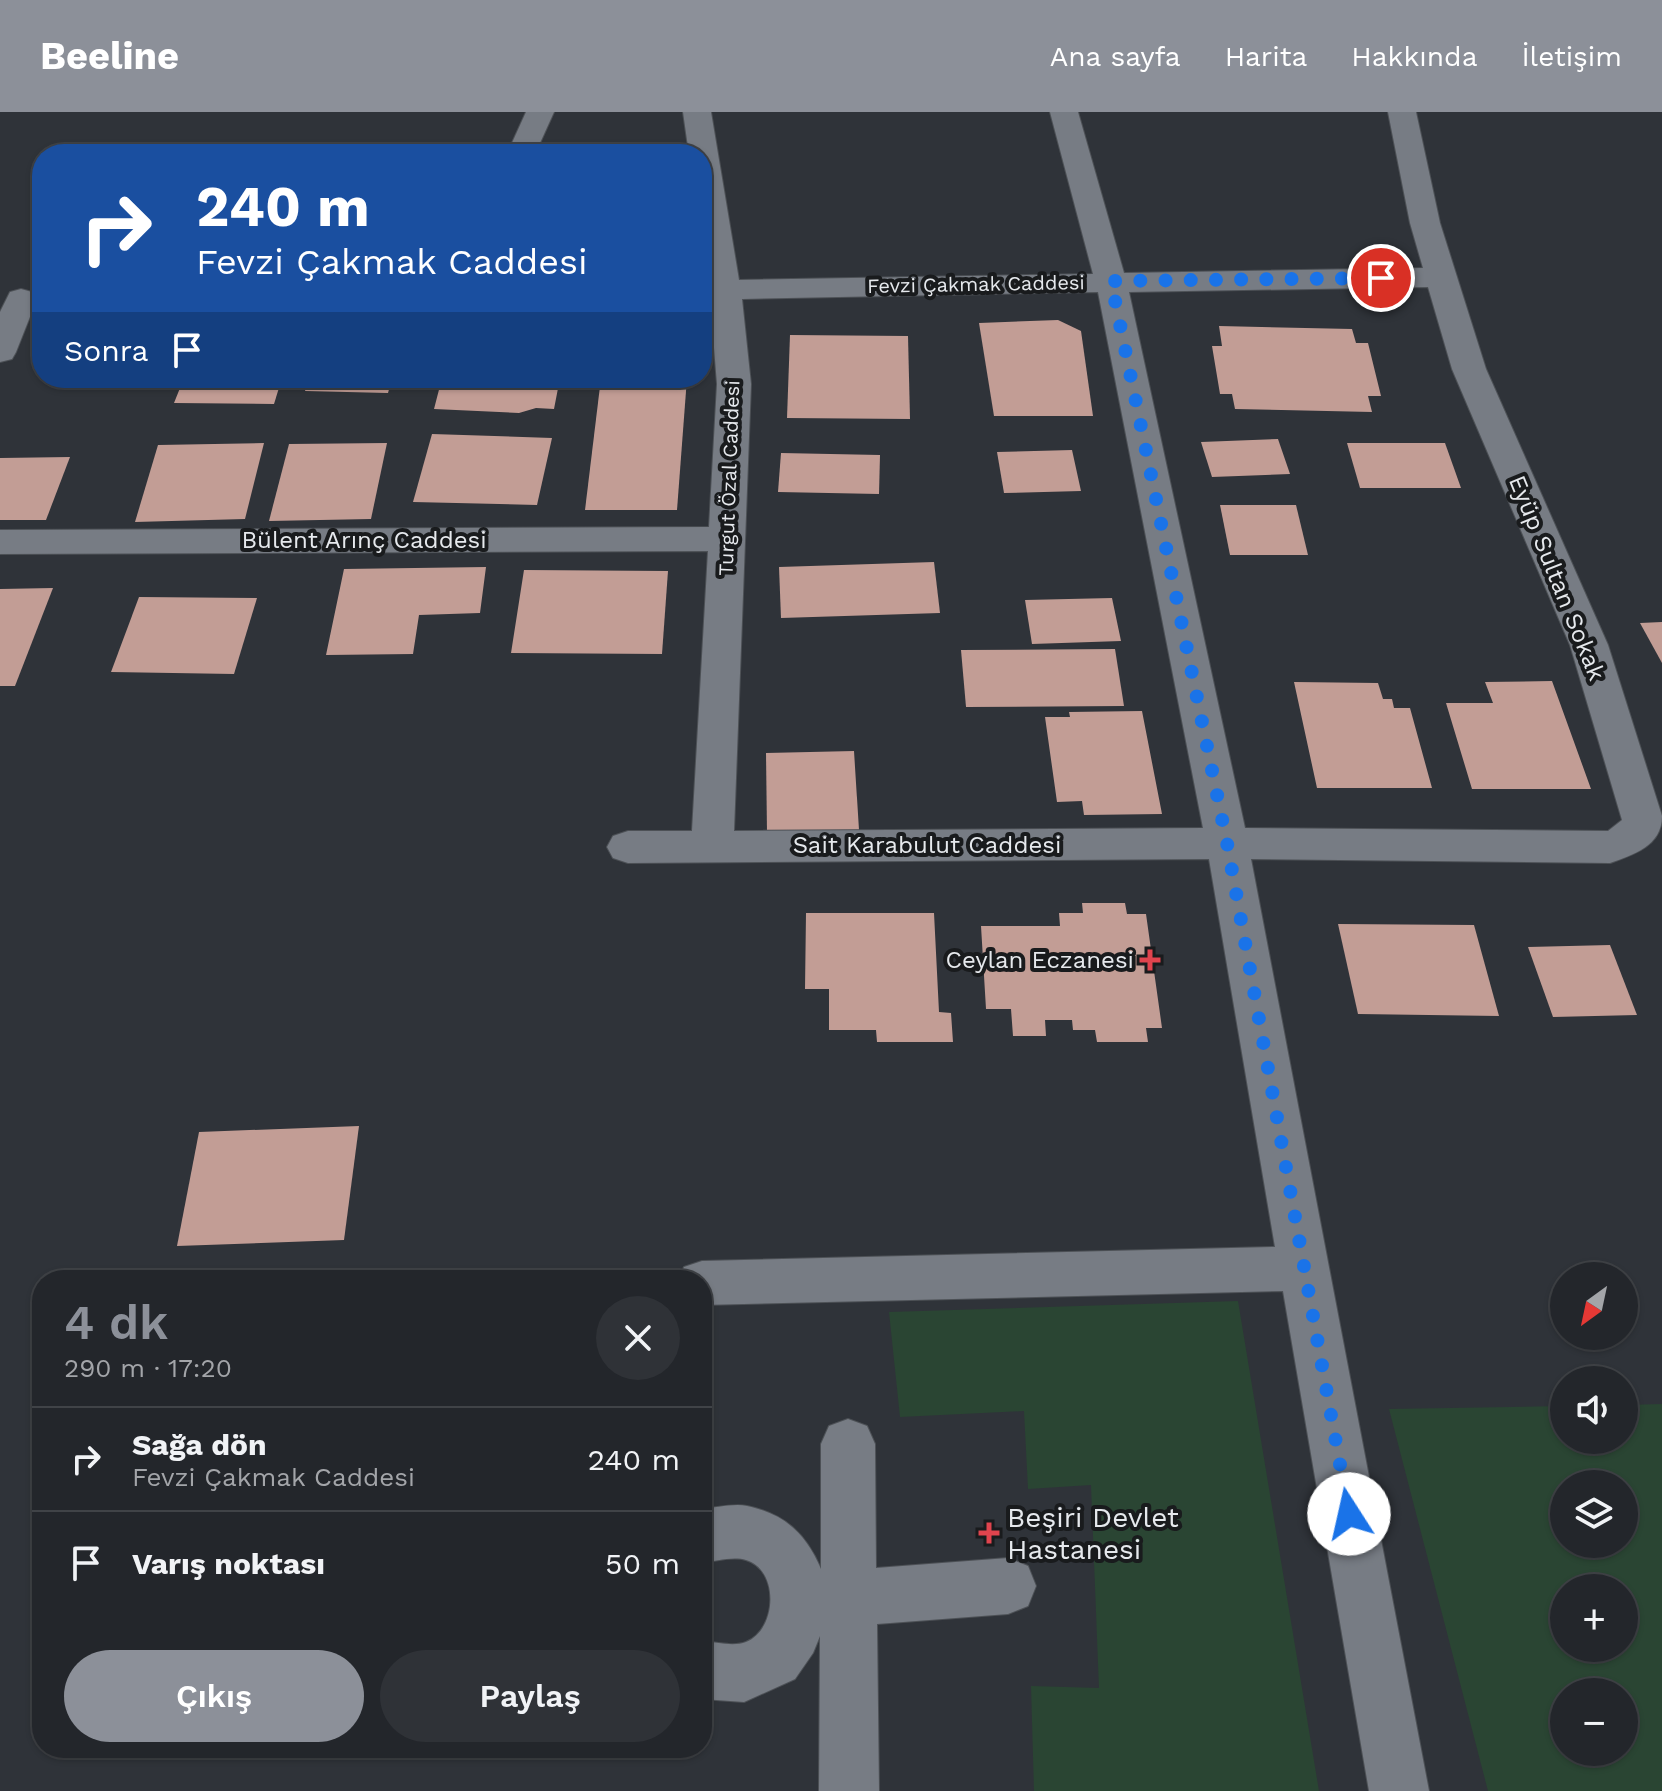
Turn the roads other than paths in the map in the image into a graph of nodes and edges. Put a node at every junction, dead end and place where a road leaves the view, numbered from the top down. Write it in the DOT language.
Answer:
graph roads {
  1 [pos="540,112"];
  2 [pos="697,112"];
  3 [pos="1064,112"];
  4 [pos="1402,112"];
  5 [pos="526,144"];
  6 [pos="700,144"];
  7 [pos="712,268"];
  8 [pos="1441,277"];
  9 [pos="1111,281"];
  10 [pos="714,289"];
  11 [pos="21,299"];
  12 [pos="0,352"];
  13 [pos="728,539"];
  14 [pos="0,542"];
  15 [pos="1227,843"];
  16 [pos="628,847"];
  17 [pos="712,847"];
  18 [pos="1304,1268"];
  19 [pos="712,1283"];
  20 [pos="848,1444"];
  21 [pos="712,1534"];
  22 [pos="1008,1586"];
  23 [pos="825,1600"];
  24 [pos="712,1673"];
  25 [pos="849,1791"];
  26 [pos="1399,1791"];
  1 -- 5 [label="street"];
  2 -- 6 [label="street, Turgut Özal Caddesi"];
  3 -- 9 [label="street"];
  4 -- 8 [label="street, Eyüp Sultan Sokak"];
  7 -- 10 [label="street, Turgut Özal Caddesi"];
  8 -- 9 [label="street, Fevzi Çakmak Caddesi"];
  8 -- 15 [label="street, Eyüp Sultan Sokak"];
  9 -- 10 [label="street, Fevzi Çakmak Caddesi"];
  9 -- 15 [label="street"];
  10 -- 13 [label="street, Turgut Özal Caddesi"];
  11 -- 12 [label="street"];
  13 -- 14 [label="street, Bülent Arınç Caddesi"];
  13 -- 17 [label="street, Turgut Özal Caddesi"];
  15 -- 17 [label="street, Sait Karabulut Caddesi"];
  15 -- 18 [label="street"];
  16 -- 17 [label="street, Sait Karabulut Caddesi"];
  18 -- 19 [label="street"];
  18 -- 26 [label="street"];
  20 -- 23 [label="street"];
  21 -- 23 [label="street"];
  22 -- 23 [label="street"];
  23 -- 24 [label="street"];
  23 -- 25 [label="street"];
}
